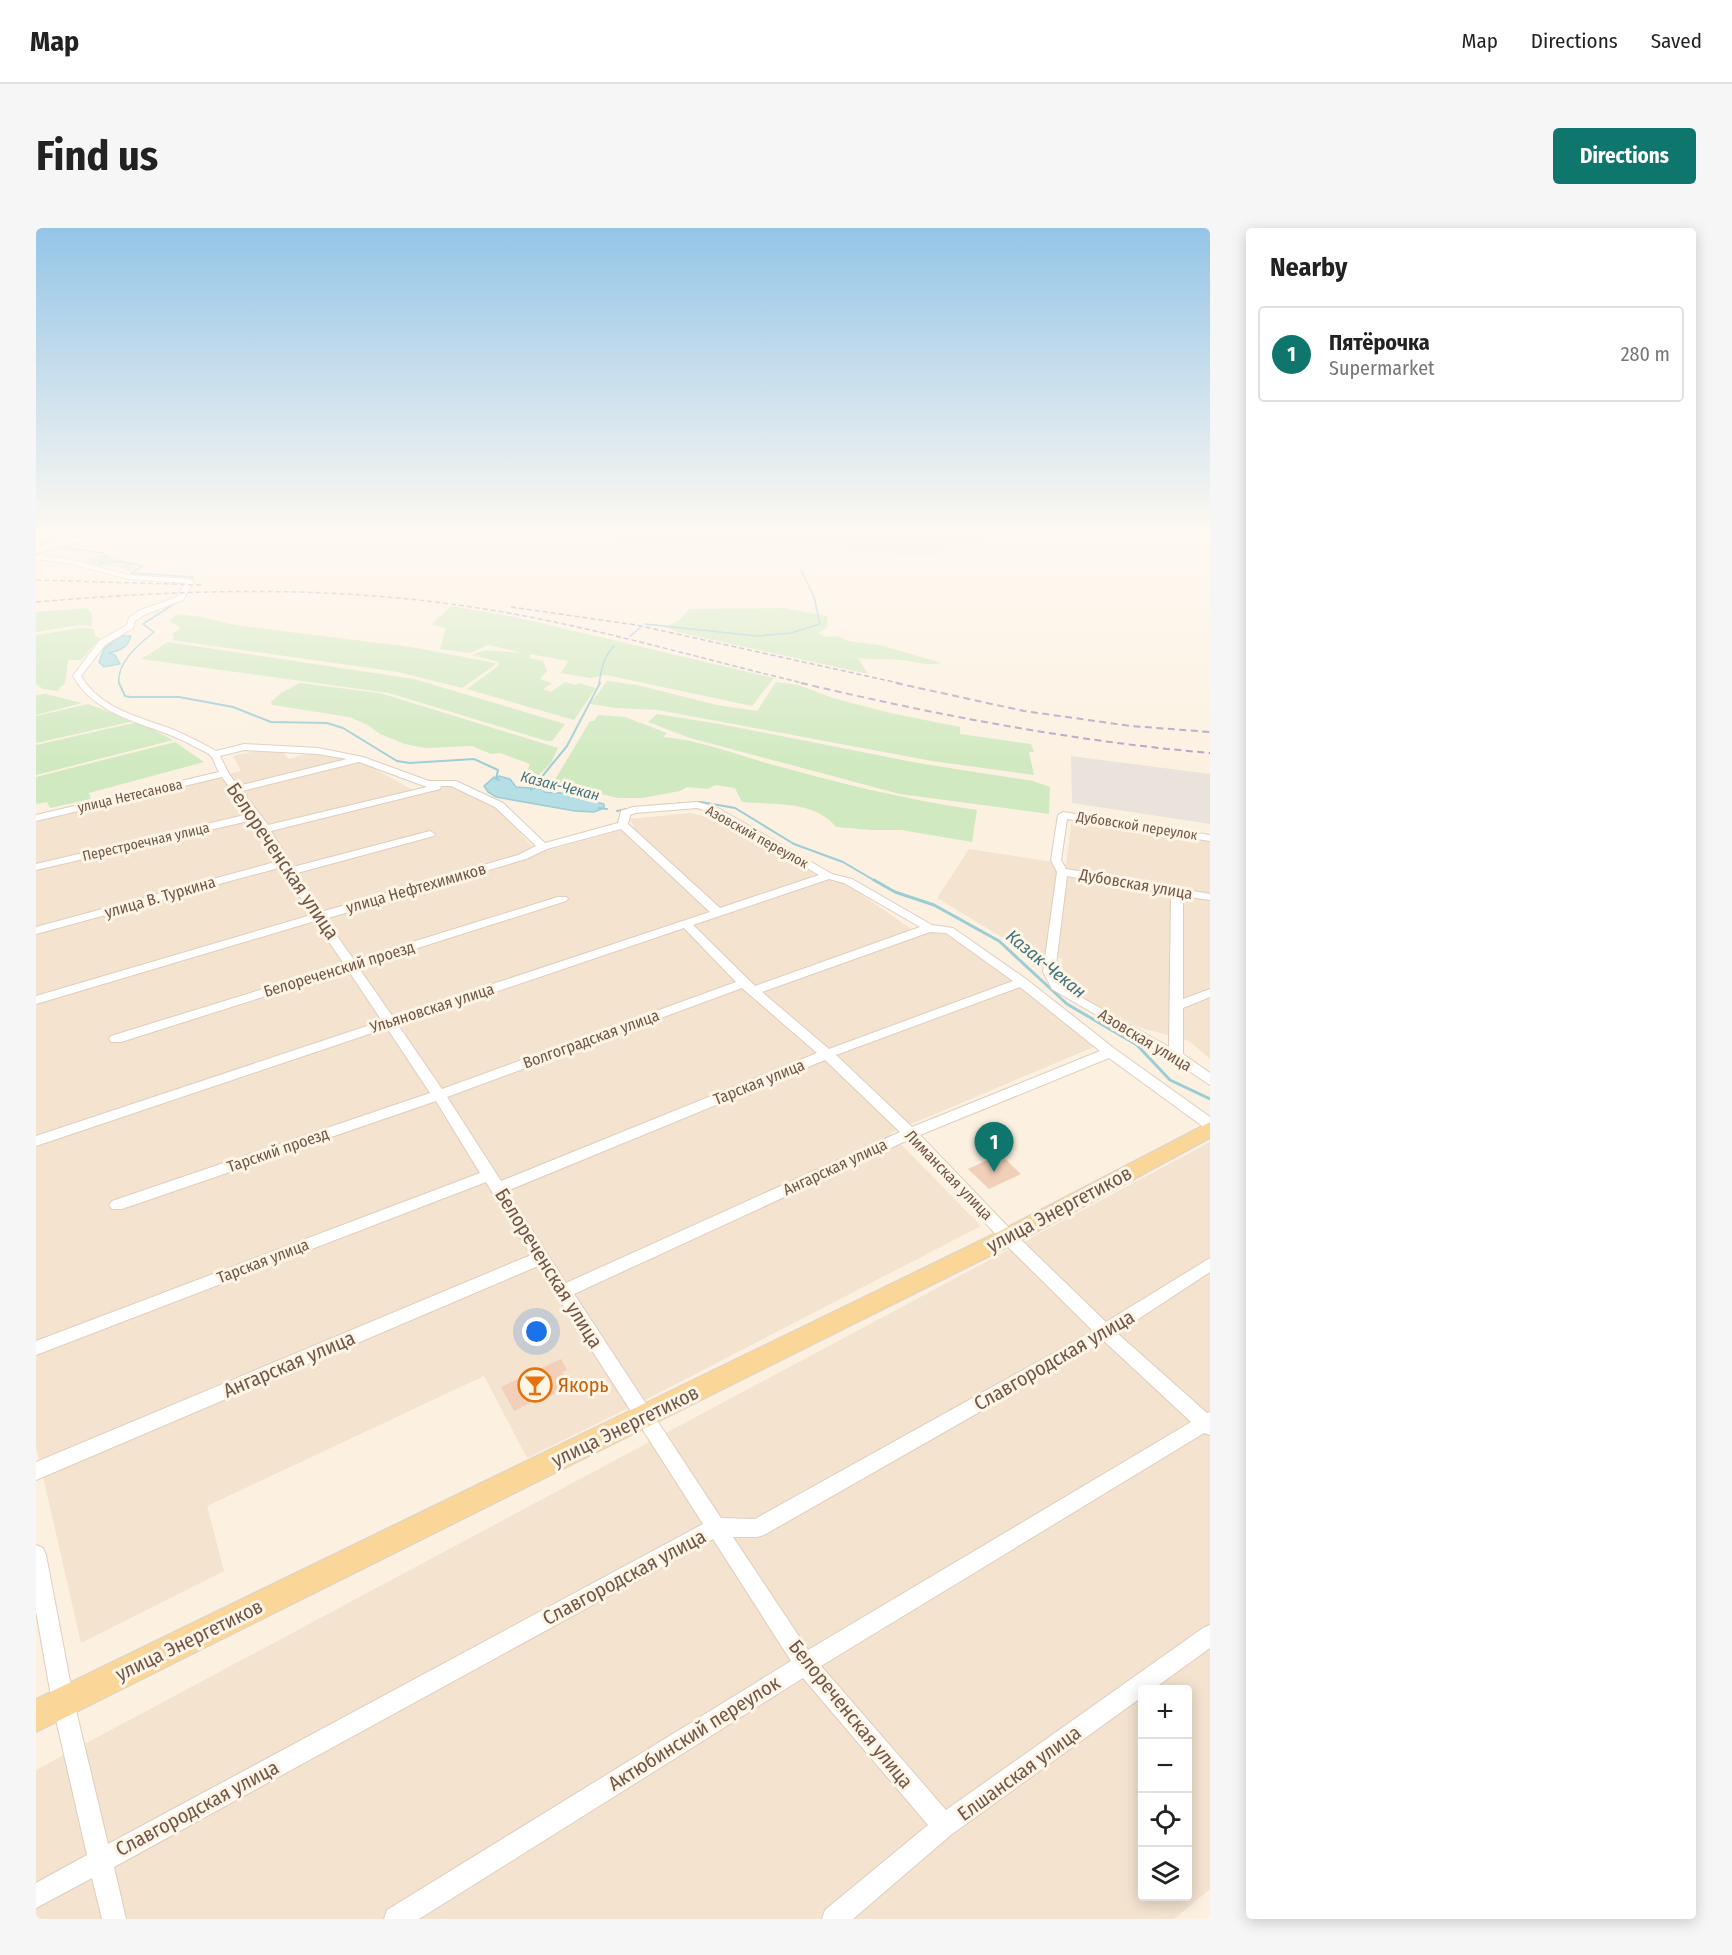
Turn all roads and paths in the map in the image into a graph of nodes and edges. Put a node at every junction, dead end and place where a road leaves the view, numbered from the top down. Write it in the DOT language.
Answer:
graph roads {
  1 [pos="146,611"];
  2 [pos="215,754"];
  3 [pos="360,759"];
  4 [pos="224,774"];
  5 [pos="453,783"];
  6 [pos="237,789"];
  7 [pos="1063,815"];
  8 [pos="36,818"];
  9 [pos="260,822"];
  10 [pos="623,825"];
  11 [pos="430,834"];
  12 [pos="1210,838"];
  13 [pos="543,847"];
  14 [pos="36,867"];
  15 [pos="287,867"];
  16 [pos="1062,872"];
  17 [pos="828,876"];
  18 [pos="1177,890"];
  19 [pos="1210,897"];
  20 [pos="562,899"];
  21 [pos="719,914"];
  22 [pos="318,917"];
  23 [pos="687,925"];
  24 [pos="929,928"];
  25 [pos="36,931"];
  26 [pos="353,965"];
  27 [pos="1022,982"];
  28 [pos="750,987"];
  29 [pos="1210,993"];
  30 [pos="36,1000"];
  31 [pos="1177,1006"];
  32 [pos="390,1021"];
  33 [pos="116,1039"];
  34 [pos="1110,1052"];
  35 [pos="827,1054"];
  36 [pos="1176,1056"];
  37 [pos="1210,1080"];
  38 [pos="439,1095"];
  39 [pos="1210,1124"];
  40 [pos="1210,1129"];
  41 [pos="910,1133"];
  42 [pos="36,1141"];
  43 [pos="494,1182"];
  44 [pos="117,1205"];
  45 [pos="1008,1236"];
  46 [pos="542,1257"];
  47 [pos="1210,1264"];
  48 [pos="563,1292"];
  49 [pos="1105,1332"];
  50 [pos="36,1348"];
  51 [pos="644,1417"];
  52 [pos="1209,1423"];
  53 [pos="36,1472"];
  54 [pos="716,1527"];
  55 [pos="36,1555"];
  56 [pos="1210,1635"];
  57 [pos="805,1664"];
  58 [pos="63,1702"];
  59 [pos="36,1716"];
  60 [pos="944,1826"];
  61 [pos="101,1859"];
  62 [pos="36,1896"];
  63 [pos="114,1919"];
  64 [pos="396,1919"];
  65 [pos="834,1919"];
  1 -- 2 [label="street"];
  2 -- 3 [label="street"];
  2 -- 4 [label="street, Белореченская улица"];
  3 -- 5 [label="street"];
  3 -- 6 [label="street"];
  4 -- 6 [label="street, Белореченская улица"];
  4 -- 8 [label="street, улица Нетесанова"];
  5 -- 9 [label="street, Перестроечная улица"];
  5 -- 13 [label="street"];
  6 -- 9 [label="street, Белореченская улица"];
  7 -- 12 [label="street, Дубовской переулок"];
  7 -- 16 [label="street, Азовская улица"];
  9 -- 14 [label="street, Перестроечная улица"];
  9 -- 15 [label="street, Белореченская улица"];
  10 -- 13 [label="street, улица Нефтехимиков"];
  10 -- 17 [label="street, Азовский переулок"];
  10 -- 21 [label="street"];
  11 -- 15 [label="street, улица В. Туркина"];
  13 -- 22 [label="street, улица Нефтехимиков"];
  15 -- 22 [label="street, Белореченская улица"];
  15 -- 25 [label="street, улица В. Туркина"];
  16 -- 18 [label="street, Дубовская улица"];
  16 -- 36 [label="street, Азовская улица"];
  17 -- 21 [label="street, Ульяновская улица"];
  17 -- 24 [label="street"];
  18 -- 19 [label="street, Дубовская улица"];
  18 -- 31 [label="street"];
  20 -- 26 [label="street, Белореченский проезд"];
  21 -- 23 [label="street, Ульяновская улица"];
  22 -- 26 [label="street, Белореченская улица"];
  22 -- 30 [label="street, улица Нефтехимиков"];
  23 -- 28 [label="street, Лиманская улица"];
  23 -- 32 [label="street, Ульяновская улица"];
  24 -- 27 [label="street"];
  24 -- 28 [label="street, Волгоградская улица"];
  26 -- 32 [label="street, Белореченская улица"];
  26 -- 33 [label="street, Белореченский проезд"];
  27 -- 34 [label="street"];
  27 -- 35 [label="street, Тарская улица"];
  28 -- 35 [label="street, Лиманская улица"];
  28 -- 38 [label="street, Волгоградская улица"];
  29 -- 31 [label="street"];
  31 -- 36 [label="street"];
  32 -- 38 [label="street, Белореченская улица"];
  32 -- 42 [label="street, Ульяновская улица"];
  34 -- 39 [label="street"];
  34 -- 41 [label="street, Ангарская улица"];
  35 -- 41 [label="street, Лиманская улица"];
  35 -- 43 [label="street, Тарская улица"];
  36 -- 37 [label="street, Азовская улица"];
  38 -- 43 [label="street, Белореченская улица"];
  38 -- 44 [label="street, Тарский проезд"];
  40 -- 45 [label="main road, улица Энергетиков"];
  41 -- 45 [label="street, Лиманская улица"];
  41 -- 48 [label="street, Ангарская улица"];
  43 -- 46 [label="street, Белореченская улица"];
  43 -- 50 [label="street, Тарская улица"];
  45 -- 49 [label="street, Лиманская улица"];
  45 -- 51 [label="main road, улица Энергетиков"];
  46 -- 48 [label="street, Белореченская улица"];
  46 -- 53 [label="street, Ангарская улица"];
  47 -- 49 [label="street, Славгородская улица"];
  48 -- 51 [label="street, Белореченская улица"];
  49 -- 52 [label="street, Лиманская улица"];
  49 -- 54 [label="street, Славгородская улица"];
  51 -- 54 [label="street, Белореченская улица"];
  51 -- 58 [label="main road, улица Энергетиков"];
  52 -- 57 [label="street, Актюбинский переулок"];
  54 -- 57 [label="street, Белореченская улица"];
  54 -- 61 [label="street, Славгородская улица"];
  55 -- 58 [label="street"];
  56 -- 60 [label="street, Елшанская улица"];
  57 -- 60 [label="street, Белореченская улица"];
  57 -- 64 [label="street, Актюбинский переулок"];
  58 -- 59 [label="main road, улица Энергетиков"];
  58 -- 61 [label="street"];
  60 -- 65 [label="street, Елшанская улица"];
  61 -- 62 [label="street, Славгородская улица"];
  61 -- 63 [label="street"];
}
